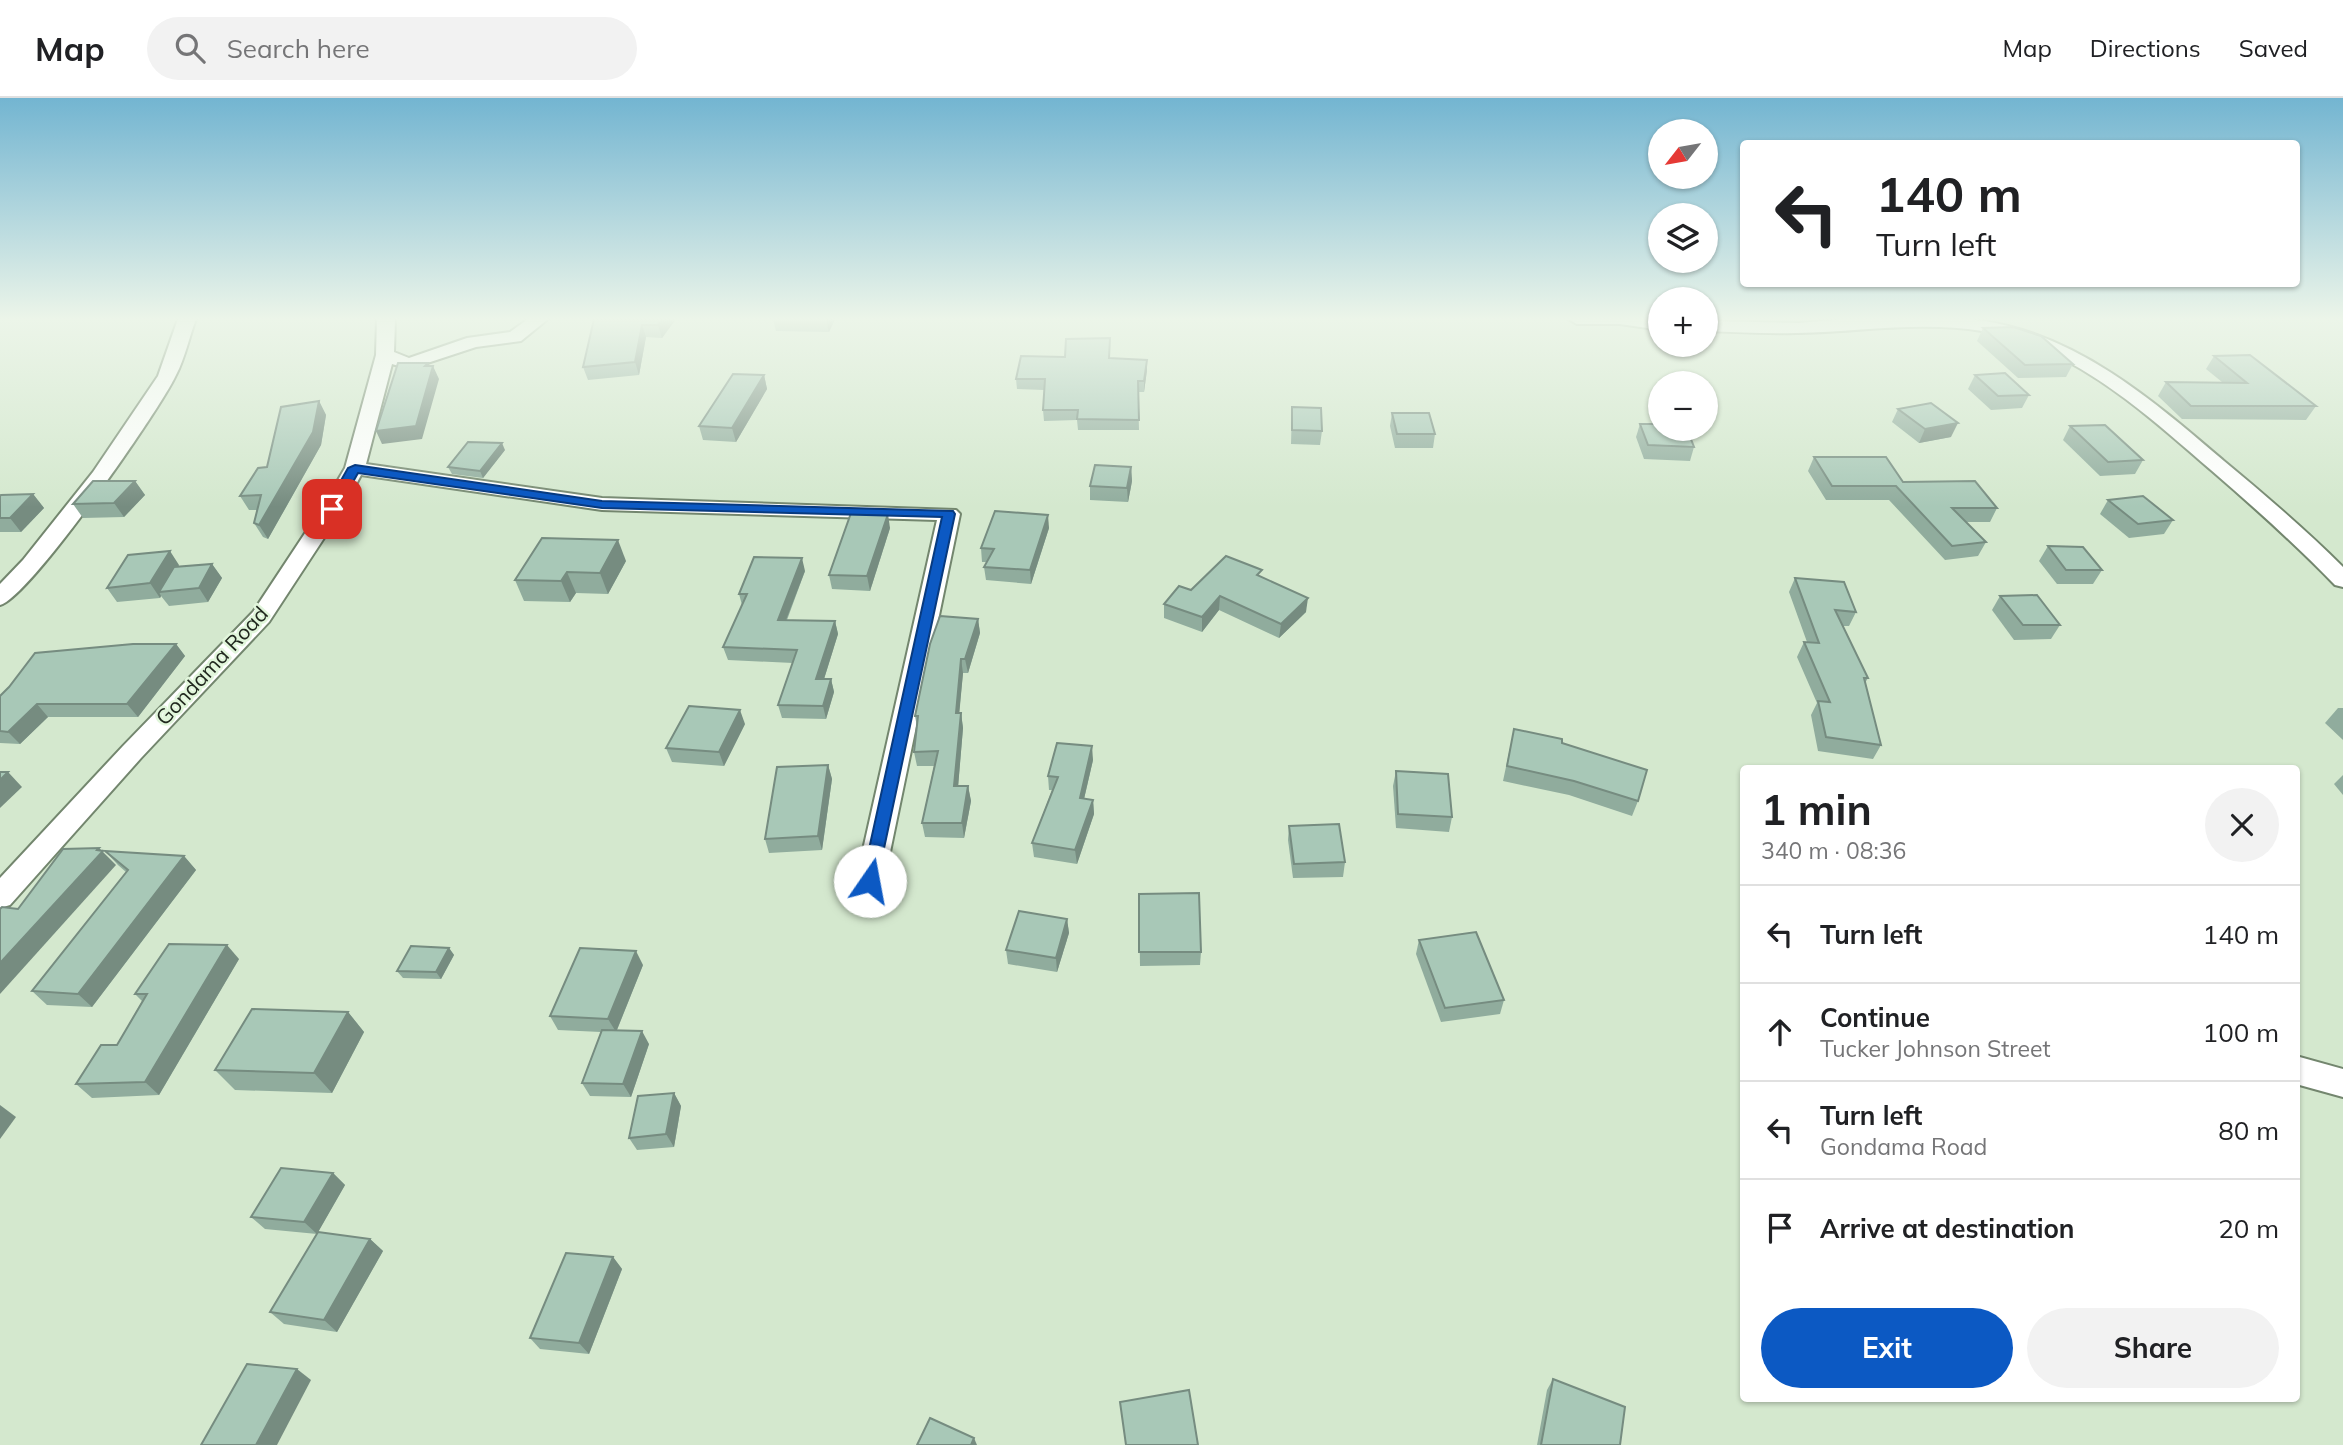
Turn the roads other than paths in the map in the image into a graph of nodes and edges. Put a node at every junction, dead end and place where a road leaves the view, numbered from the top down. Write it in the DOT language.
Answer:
graph roads {
  1 [pos="163,382"];
  2 [pos="378,382"];
  3 [pos="2114,382"];
  4 [pos="355,468"];
  5 [pos="2343,580"];
  6 [pos="0,598"];
  7 [pos="870,881"];
  8 [pos="0,897"];
  9 [pos="2300,1071"];
  10 [pos="2343,1083"];
  1 -- 6 [label="street"];
  2 -- 4 [label="street, Gondama Road"];
  3 -- 5 [label="street"];
  4 -- 7 [label="street"];
  4 -- 8 [label="street, Gondama Road"];
  9 -- 10 [label="street"];
}
